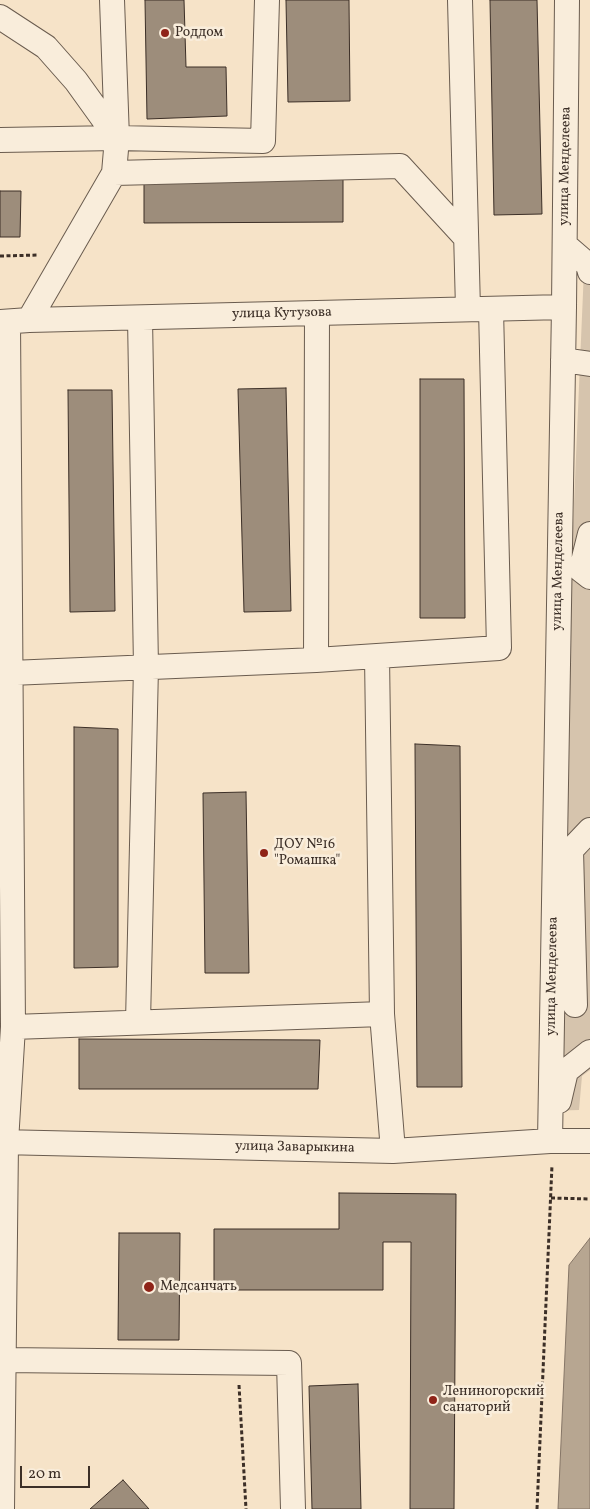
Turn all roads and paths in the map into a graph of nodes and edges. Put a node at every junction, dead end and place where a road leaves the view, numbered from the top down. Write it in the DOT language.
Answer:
graph roads {
  1 [pos="112,0"];
  2 [pos="267,0"];
  3 [pos="460,0"];
  4 [pos="567,0"];
  5 [pos="0,17"];
  6 [pos="118,138"];
  7 [pos="0,140"];
  8 [pos="114,173"];
  9 [pos="466,238"];
  10 [pos="565,245"];
  11 [pos="67,254"];
  12 [pos="0,256"];
  13 [pos="590,272"];
  14 [pos="564,307"];
  15 [pos="479,309"];
  16 [pos="317,313"];
  17 [pos="140,318"];
  18 [pos="12,322"];
  19 [pos="562,360"];
  20 [pos="590,364"];
  21 [pos="590,534"];
  22 [pos="5,536"];
  23 [pos="590,577"];
  24 [pos="377,656"];
  25 [pos="316,660"];
  26 [pos="146,667"];
  27 [pos="11,673"];
  28 [pos="590,830"];
  29 [pos="590,936"];
  30 [pos="575,1004"];
  31 [pos="382,1014"];
  32 [pos="138,1022"];
  33 [pos="13,1026"];
  34 [pos="590,1052"];
  35 [pos="566,1071"];
  36 [pos="550,1141"];
  37 [pos="3,1142"];
  38 [pos="590,1142"];
  39 [pos="393,1150"];
  40 [pos="553,1172"];
  41 [pos="552,1198"];
  42 [pos="590,1199"];
  43 [pos="3,1360"];
  44 [pos="238,1362"];
  45 [pos="2,1509"];
  46 [pos="246,1509"];
  47 [pos="293,1509"];
  48 [pos="538,1509"];
  1 -- 6 [label="street"];
  2 -- 6 [label="street"];
  3 -- 9 [label="street"];
  4 -- 10 [label="street, улица Менделеева"];
  5 -- 6 [label="street"];
  6 -- 7 [label="street"];
  6 -- 8 [label="street"];
  8 -- 9 [label="street"];
  8 -- 11 [label="street"];
  9 -- 15 [label="street"];
  10 -- 13 [label="street"];
  10 -- 14 [label="street, улица Менделеева"];
  11 -- 12 [label="path"];
  11 -- 18 [label="street"];
  14 -- 15 [label="street, улица Кутузова"];
  14 -- 19 [label="street, улица Менделеева"];
  15 -- 16 [label="street, улица Кутузова"];
  15 -- 24 [label="street"];
  16 -- 17 [label="street, улица Кутузова"];
  16 -- 25 [label="street"];
  17 -- 18 [label="street, улица Кутузова"];
  17 -- 26 [label="street"];
  18 -- 22 [label="street"];
  19 -- 20 [label="street"];
  19 -- 36 [label="street, улица Менделеева"];
  21 -- 23 [label="street"];
  22 -- 27 [label="street"];
  24 -- 25 [label="street"];
  24 -- 31 [label="street"];
  25 -- 26 [label="street"];
  26 -- 27 [label="street"];
  26 -- 32 [label="street"];
  27 -- 33 [label="street"];
  28 -- 30 [label="street"];
  29 -- 30 [label="street"];
  30 -- 35 [label="street"];
  31 -- 32 [label="street"];
  31 -- 39 [label="street"];
  32 -- 33 [label="street"];
  33 -- 37 [label="street"];
  34 -- 35 [label="street"];
  35 -- 36 [label="street"];
  36 -- 38 [label="street, улица Заварыкина"];
  36 -- 39 [label="street, улица Заварыкина"];
  37 -- 39 [label="street, улица Заварыкина"];
  37 -- 43 [label="street"];
  40 -- 41 [label="path"];
  41 -- 42 [label="path"];
  41 -- 48 [label="path"];
  43 -- 44 [label="street"];
  43 -- 45 [label="street"];
  44 -- 46 [label="path"];
  44 -- 47 [label="street"];
}
